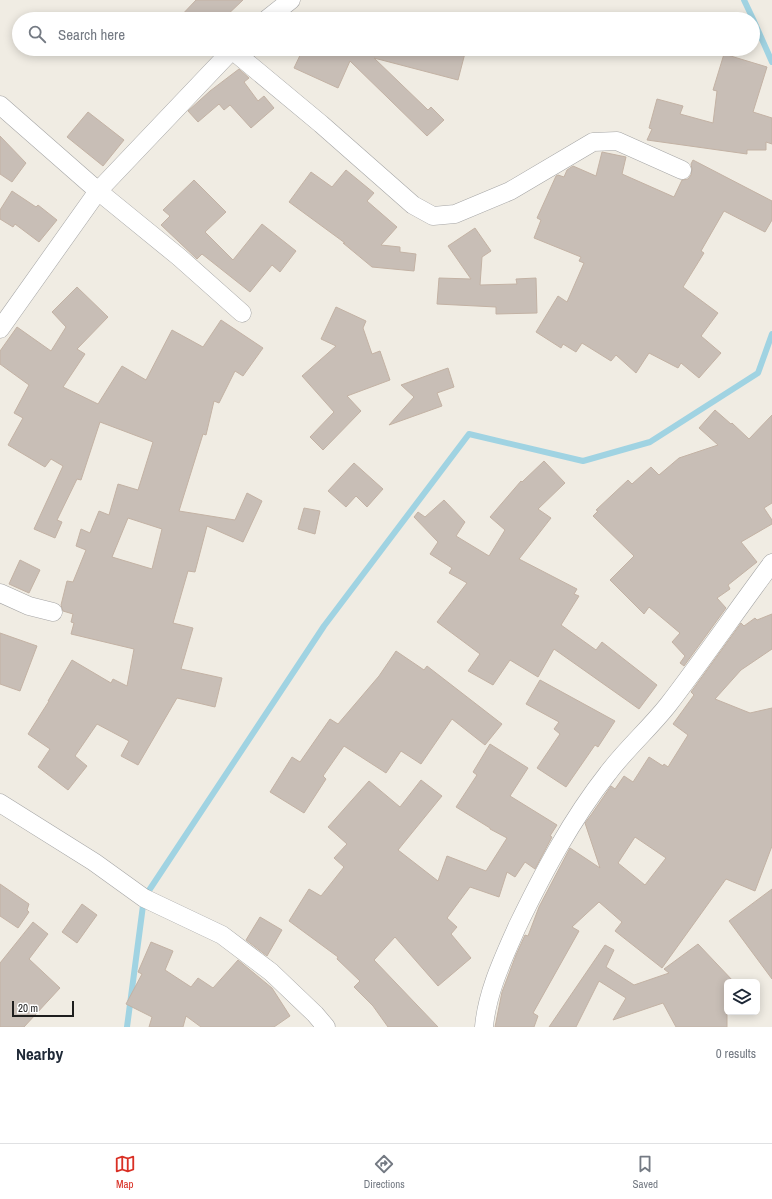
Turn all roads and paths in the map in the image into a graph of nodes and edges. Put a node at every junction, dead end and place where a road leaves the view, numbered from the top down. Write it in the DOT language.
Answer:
graph roads {
  1 [pos="291,0"];
  2 [pos="276,12"];
  3 [pos="226,56"];
  4 [pos="239,56"];
  5 [pos="0,105"];
  6 [pos="682,170"];
  7 [pos="98,191"];
  8 [pos="242,313"];
  9 [pos="0,330"];
  10 [pos="772,563"];
  11 [pos="0,594"];
  12 [pos="53,612"];
  13 [pos="0,803"];
  14 [pos="326,1027"];
  15 [pos="484,1027"];
  1 -- 2 [label="street"];
  3 -- 7 [label="street"];
  4 -- 6 [label="street"];
  5 -- 7 [label="street"];
  7 -- 8 [label="street"];
  7 -- 9 [label="street"];
  10 -- 15 [label="street"];
  11 -- 12 [label="street"];
  13 -- 14 [label="street"];
}
